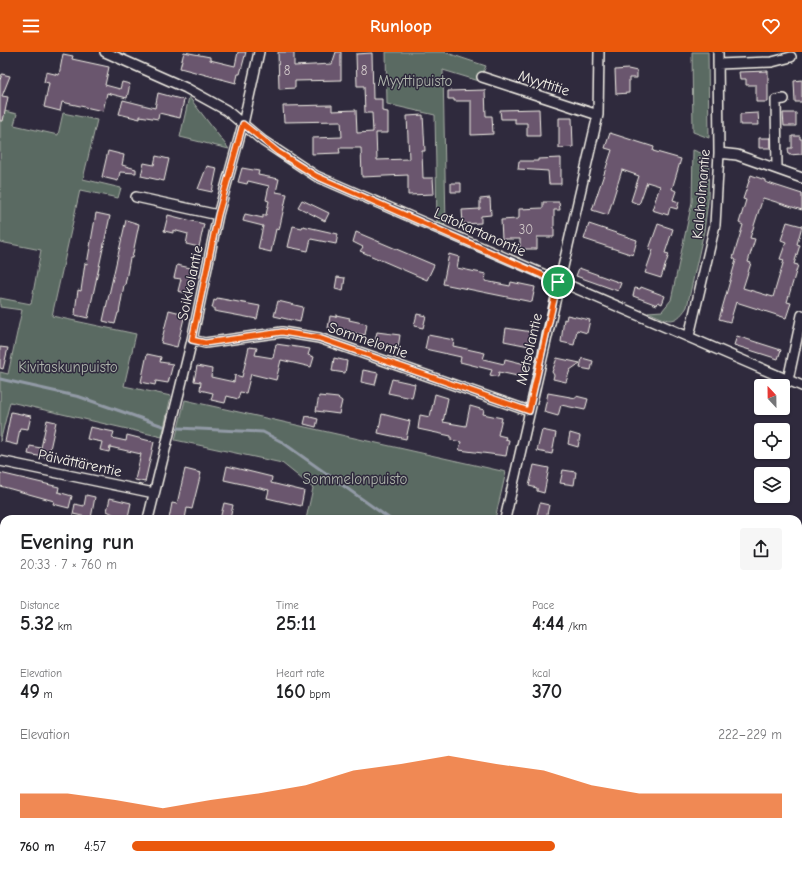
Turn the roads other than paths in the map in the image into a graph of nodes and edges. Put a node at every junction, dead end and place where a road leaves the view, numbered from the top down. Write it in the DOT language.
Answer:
graph roads {
  1 [pos="104,52"];
  2 [pos="259,52"];
  3 [pos="599,52"];
  4 [pos="718,52"];
  5 [pos="791,57"];
  6 [pos="718,64"];
  7 [pos="482,77"];
  8 [pos="784,98"];
  9 [pos="598,115"];
  10 [pos="243,124"];
  11 [pos="719,153"];
  12 [pos="777,169"];
  13 [pos="802,178"];
  14 [pos="136,197"];
  15 [pos="218,215"];
  16 [pos="558,282"];
  17 [pos="802,315"];
  18 [pos="689,336"];
  19 [pos="192,340"];
  20 [pos="786,379"];
  21 [pos="788,379"];
  22 [pos="790,381"];
  23 [pos="802,386"];
  24 [pos="529,411"];
  25 [pos="0,461"];
  26 [pos="154,493"];
  27 [pos="149,515"];
  28 [pos="505,515"];
  1 -- 10 [label="street, Latokartanontie"];
  2 -- 10 [label="street, Soikkolantie"];
  3 -- 9 [label="street, Metsolantie"];
  4 -- 6 [label="street, Kalaholmantie"];
  5 -- 6 [label="street"];
  6 -- 11 [label="street, Kalaholmantie"];
  7 -- 9 [label="street, Myyttitie"];
  8 -- 12 [label="street"];
  9 -- 16 [label="street, Metsolantie"];
  10 -- 15 [label="street, Soikkolantie"];
  10 -- 16 [label="street, Latokartanontie"];
  11 -- 12 [label="street"];
  11 -- 18 [label="street, Kalaholmantie"];
  12 -- 13 [label="street"];
  14 -- 15 [label="street"];
  15 -- 19 [label="street, Soikkolantie"];
  16 -- 18 [label="street, Latokartanontie"];
  16 -- 24 [label="street, Metsolantie"];
  17 -- 21 [label="street"];
  18 -- 20 [label="street, Latokartanontie"];
  19 -- 24 [label="street, Sommelontie"];
  19 -- 26 [label="street, Soikkolantie"];
  22 -- 23 [label="street, Latokartanontie"];
  24 -- 28 [label="street, Metsolantie"];
  25 -- 26 [label="street, Päivättärentie"];
  26 -- 27 [label="street, Soikkolantie"];
}
